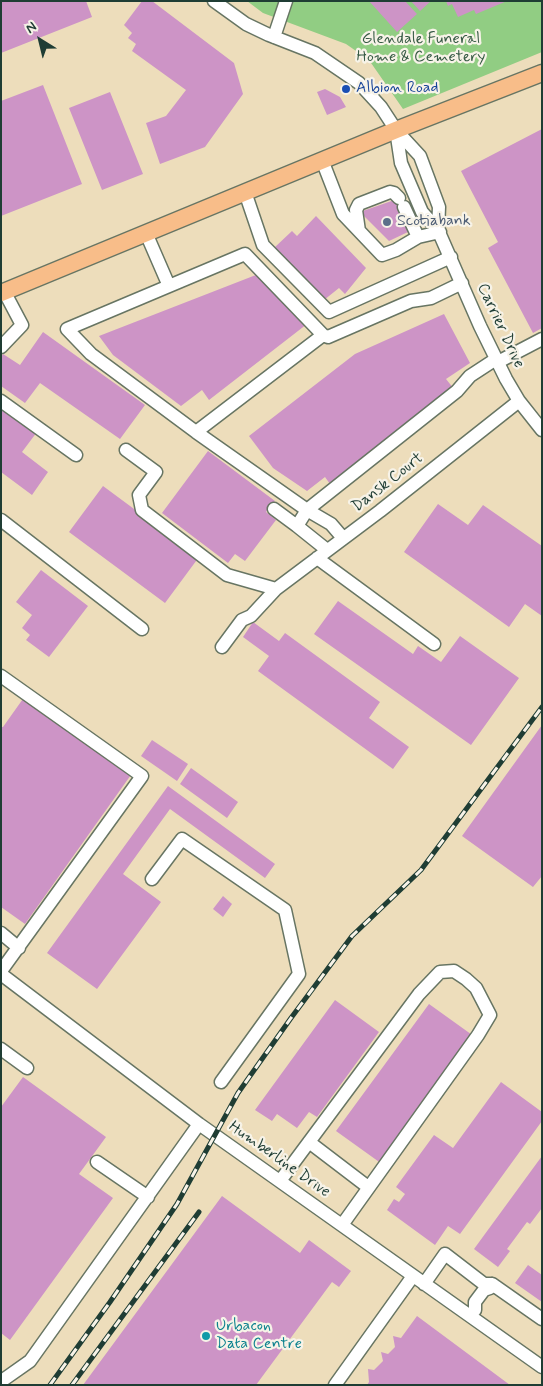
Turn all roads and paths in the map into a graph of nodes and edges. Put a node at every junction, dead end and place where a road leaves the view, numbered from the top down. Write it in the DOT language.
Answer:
graph roads {
  1 [pos="214,1"];
  2 [pos="286,1"];
  3 [pos="274,37"];
  4 [pos="542,73"];
  5 [pos="396,130"];
  6 [pos="322,160"];
  7 [pos="245,192"];
  8 [pos="359,231"];
  9 [pos="439,231"];
  10 [pos="146,233"];
  11 [pos="418,237"];
  12 [pos="451,257"];
  13 [pos="462,283"];
  14 [pos="169,286"];
  15 [pos="3,292"];
  16 [pos="323,335"];
  17 [pos="542,339"];
  18 [pos="1,347"];
  19 [pos="497,361"];
  20 [pos="1,401"];
  21 [pos="519,402"];
  22 [pos="542,430"];
  23 [pos="196,432"];
  24 [pos="126,450"];
  25 [pos="76,455"];
  26 [pos="274,509"];
  27 [pos="308,510"];
  28 [pos="1,520"];
  29 [pos="297,526"];
  30 [pos="343,538"];
  31 [pos="322,554"];
  32 [pos="276,589"];
  33 [pos="142,629"];
  34 [pos="434,644"];
  35 [pos="222,647"];
  36 [pos="1,676"];
  37 [pos="152,879"];
  38 [pos="1,933"];
  39 [pos="19,948"];
  40 [pos="1,973"];
  41 [pos="2,1052"];
  42 [pos="27,1068"];
  43 [pos="221,1082"];
  44 [pos="199,1124"];
  45 [pos="309,1142"];
  46 [pos="97,1162"];
  47 [pos="280,1181"];
  48 [pos="368,1187"];
  49 [pos="148,1197"];
  50 [pos="342,1225"];
  51 [pos="418,1280"];
  52 [pos="491,1286"];
  53 [pos="472,1313"];
  54 [pos="542,1319"];
  55 [pos="542,1368"];
  56 [pos="1,1379"];
  57 [pos="335,1385"];
  1 -- 3 [label="street, Carrier Drive"];
  2 -- 3 [label="street"];
  3 -- 5 [label="street, Carrier Drive"];
  4 -- 5 [label="main road"];
  5 -- 6 [label="main road"];
  5 -- 9 [label="street, Carrier Drive"];
  5 -- 9 [label="street, Carrier Drive"];
  6 -- 7 [label="main road"];
  6 -- 8 [label="street"];
  7 -- 10 [label="main road"];
  7 -- 12 [label="street"];
  8 -- 11 [label="street"];
  8 -- 11 [label="street"];
  9 -- 11 [label="street"];
  9 -- 12 [label="street, Carrier Drive"];
  10 -- 14 [label="street"];
  10 -- 15 [label="main road"];
  12 -- 13 [label="street, Carrier Drive"];
  13 -- 16 [label="street"];
  13 -- 19 [label="street, Carrier Drive"];
  14 -- 16 [label="street"];
  14 -- 23 [label="street"];
  15 -- 18 [label="street"];
  16 -- 23 [label="street"];
  17 -- 19 [label="street"];
  19 -- 21 [label="street, Carrier Drive"];
  19 -- 27 [label="street"];
  20 -- 25 [label="street"];
  21 -- 22 [label="street, Carrier Drive"];
  21 -- 30 [label="street, Dansk Court"];
  23 -- 27 [label="street"];
  24 -- 32 [label="street"];
  26 -- 29 [label="street"];
  27 -- 29 [label="street"];
  27 -- 30 [label="street"];
  28 -- 33 [label="street"];
  29 -- 31 [label="street"];
  30 -- 31 [label="street, Dansk Court"];
  31 -- 32 [label="street, Dansk Court"];
  31 -- 34 [label="street"];
  32 -- 35 [label="street, Dansk Court"];
  36 -- 39 [label="street"];
  37 -- 43 [label="street"];
  38 -- 39 [label="street"];
  39 -- 40 [label="street"];
  40 -- 44 [label="street, Humberline Drive"];
  41 -- 42 [label="street"];
  44 -- 47 [label="street, Humberline Drive"];
  44 -- 49 [label="street"];
  45 -- 47 [label="street"];
  45 -- 48 [label="street"];
  45 -- 48 [label="street"];
  46 -- 49 [label="street"];
  47 -- 50 [label="street, Humberline Drive"];
  48 -- 50 [label="street"];
  49 -- 56 [label="street"];
  50 -- 51 [label="street, Humberline Drive"];
  51 -- 52 [label="street"];
  51 -- 53 [label="street, Humberline Drive"];
  51 -- 57 [label="street"];
  52 -- 53 [label="street"];
  52 -- 54 [label="street"];
  53 -- 55 [label="street, Humberline Drive"];
}
